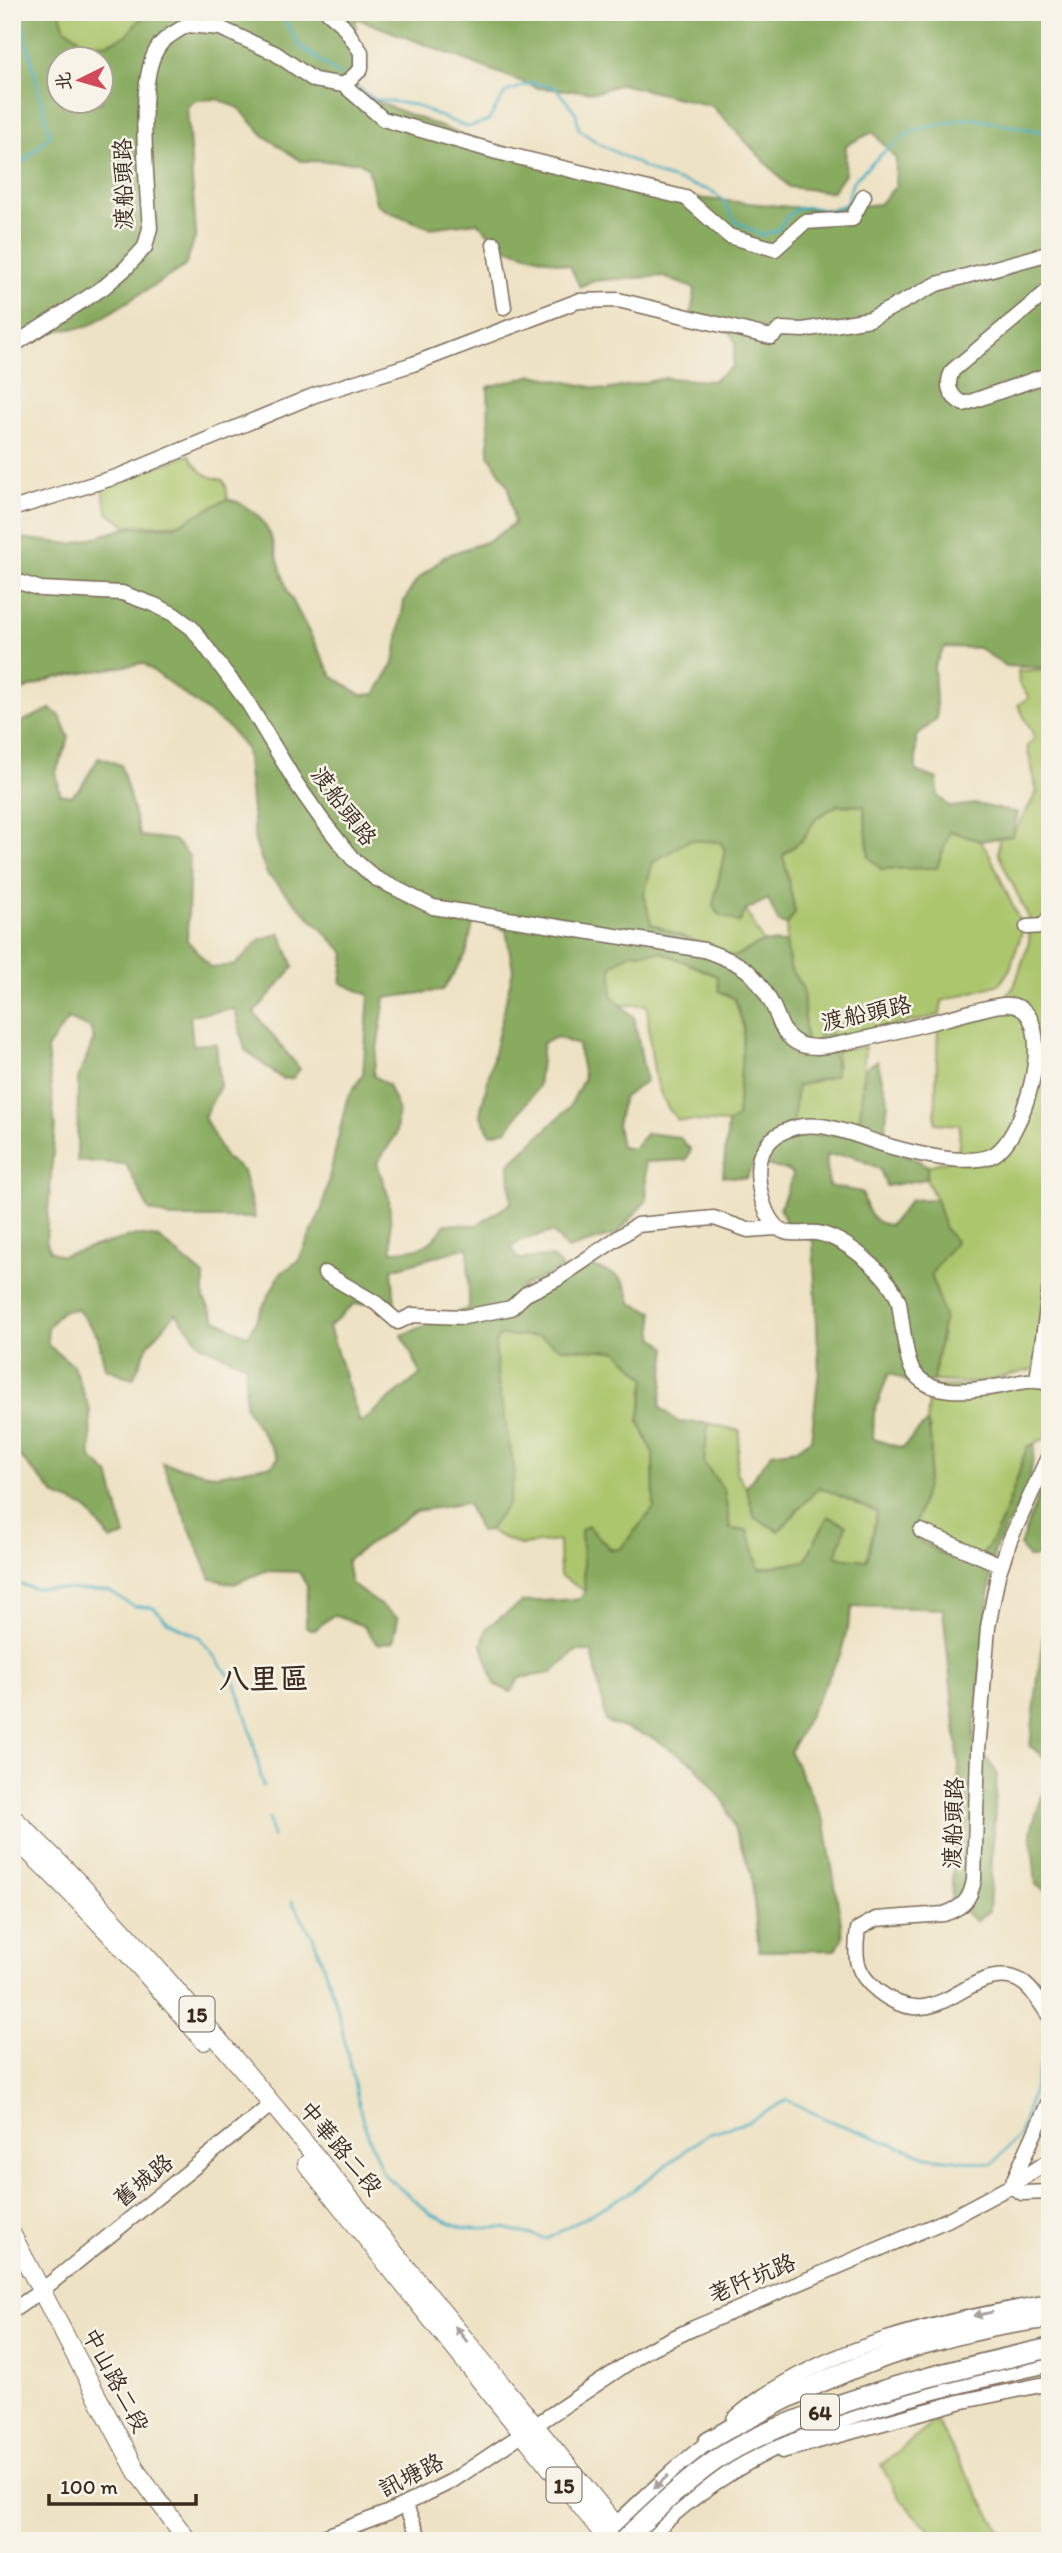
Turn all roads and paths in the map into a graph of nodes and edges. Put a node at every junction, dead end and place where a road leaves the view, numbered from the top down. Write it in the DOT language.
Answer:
graph roads {
  1 [pos="328,12"];
  2 [pos="344,85"];
  3 [pos="864,196"];
  4 [pos="494,244"];
  5 [pos="1050,253"];
  6 [pos="1050,289"];
  7 [pos="504,307"];
  8 [pos="12,346"];
  9 [pos="1050,374"];
  10 [pos="12,509"];
  11 [pos="12,580"];
  12 [pos="1050,917"];
  13 [pos="1027,928"];
  14 [pos="777,1228"];
  15 [pos="325,1273"];
  16 [pos="1050,1288"];
  17 [pos="1043,1382"];
  18 [pos="1050,1453"];
  19 [pos="921,1531"];
  20 [pos="1001,1564"];
  21 [pos="12,1817"];
  22 [pos="12,1836"];
  23 [pos="1050,2017"];
  24 [pos="1050,2099"];
  25 [pos="268,2108"];
  26 [pos="1050,2160"];
  27 [pos="1011,2186"];
  28 [pos="1050,2192"];
  29 [pos="12,2235"];
  30 [pos="41,2291"];
  31 [pos="1050,2302"];
  32 [pos="12,2311"];
  33 [pos="1050,2318"];
  34 [pos="1050,2348"];
  35 [pos="1050,2362"];
  36 [pos="1050,2374"];
  37 [pos="1050,2384"];
  38 [pos="528,2430"];
  39 [pos="708,2442"];
  40 [pos="793,2447"];
  41 [pos="405,2505"];
  42 [pos="336,2534"];
  43 [pos="614,2537"];
  44 [pos="188,2541"];
  45 [pos="313,2541"];
  46 [pos="364,2541"];
  47 [pos="421,2541"];
  48 [pos="642,2541"];
  49 [pos="656,2541"];
  1 -- 2 [label="street"];
  2 -- 3 [label="street"];
  2 -- 8 [label="street, 渡船頭路"];
  4 -- 7 [label="street"];
  5 -- 10 [label="street"];
  6 -- 9 [label="street"];
  11 -- 14 [label="street, 渡船頭路"];
  12 -- 13 [label="street"];
  14 -- 15 [label="street"];
  14 -- 17 [label="street"];
  16 -- 17 [label="street"];
  18 -- 20 [label="street, 渡船頭路"];
  19 -- 20 [label="street"];
  20 -- 23 [label="street, 渡船頭路"];
  21 -- 25 [label="main road, 中華路二段 / 15"];
  22 -- 25 [label="main road, 中華路二段 / 15"];
  24 -- 27 [label="street"];
  25 -- 30 [label="street, 舊城路"];
  25 -- 38 [label="main road, 中華路二段 / 15"];
  26 -- 27 [label="street, 荖阡坑路"];
  27 -- 28 [label="street"];
  27 -- 38 [label="street, 荖阡坑路"];
  29 -- 30 [label="main road, 中山路二段"];
  30 -- 32 [label="street, 舊城路"];
  30 -- 44 [label="main road, 中山路二段"];
  31 -- 39 [label="street, one-way"];
  33 -- 39 [label="highway"];
  34 -- 43 [label="highway, 64, bridge"];
  35 -- 48 [label="highway, 64"];
  36 -- 40 [label="highway"];
  37 -- 40 [label="street"];
  38 -- 41 [label="street, 訊塘路"];
  38 -- 43 [label="main road, 中華路二段 / 15"];
  39 -- 43 [label="street, one-way"];
  40 -- 49 [label="street"];
  41 -- 42 [label="street, 訊塘路"];
  41 -- 47 [label="street"];
  42 -- 45 [label="street, 訊塘路"];
  42 -- 46 [label="street"];
}
